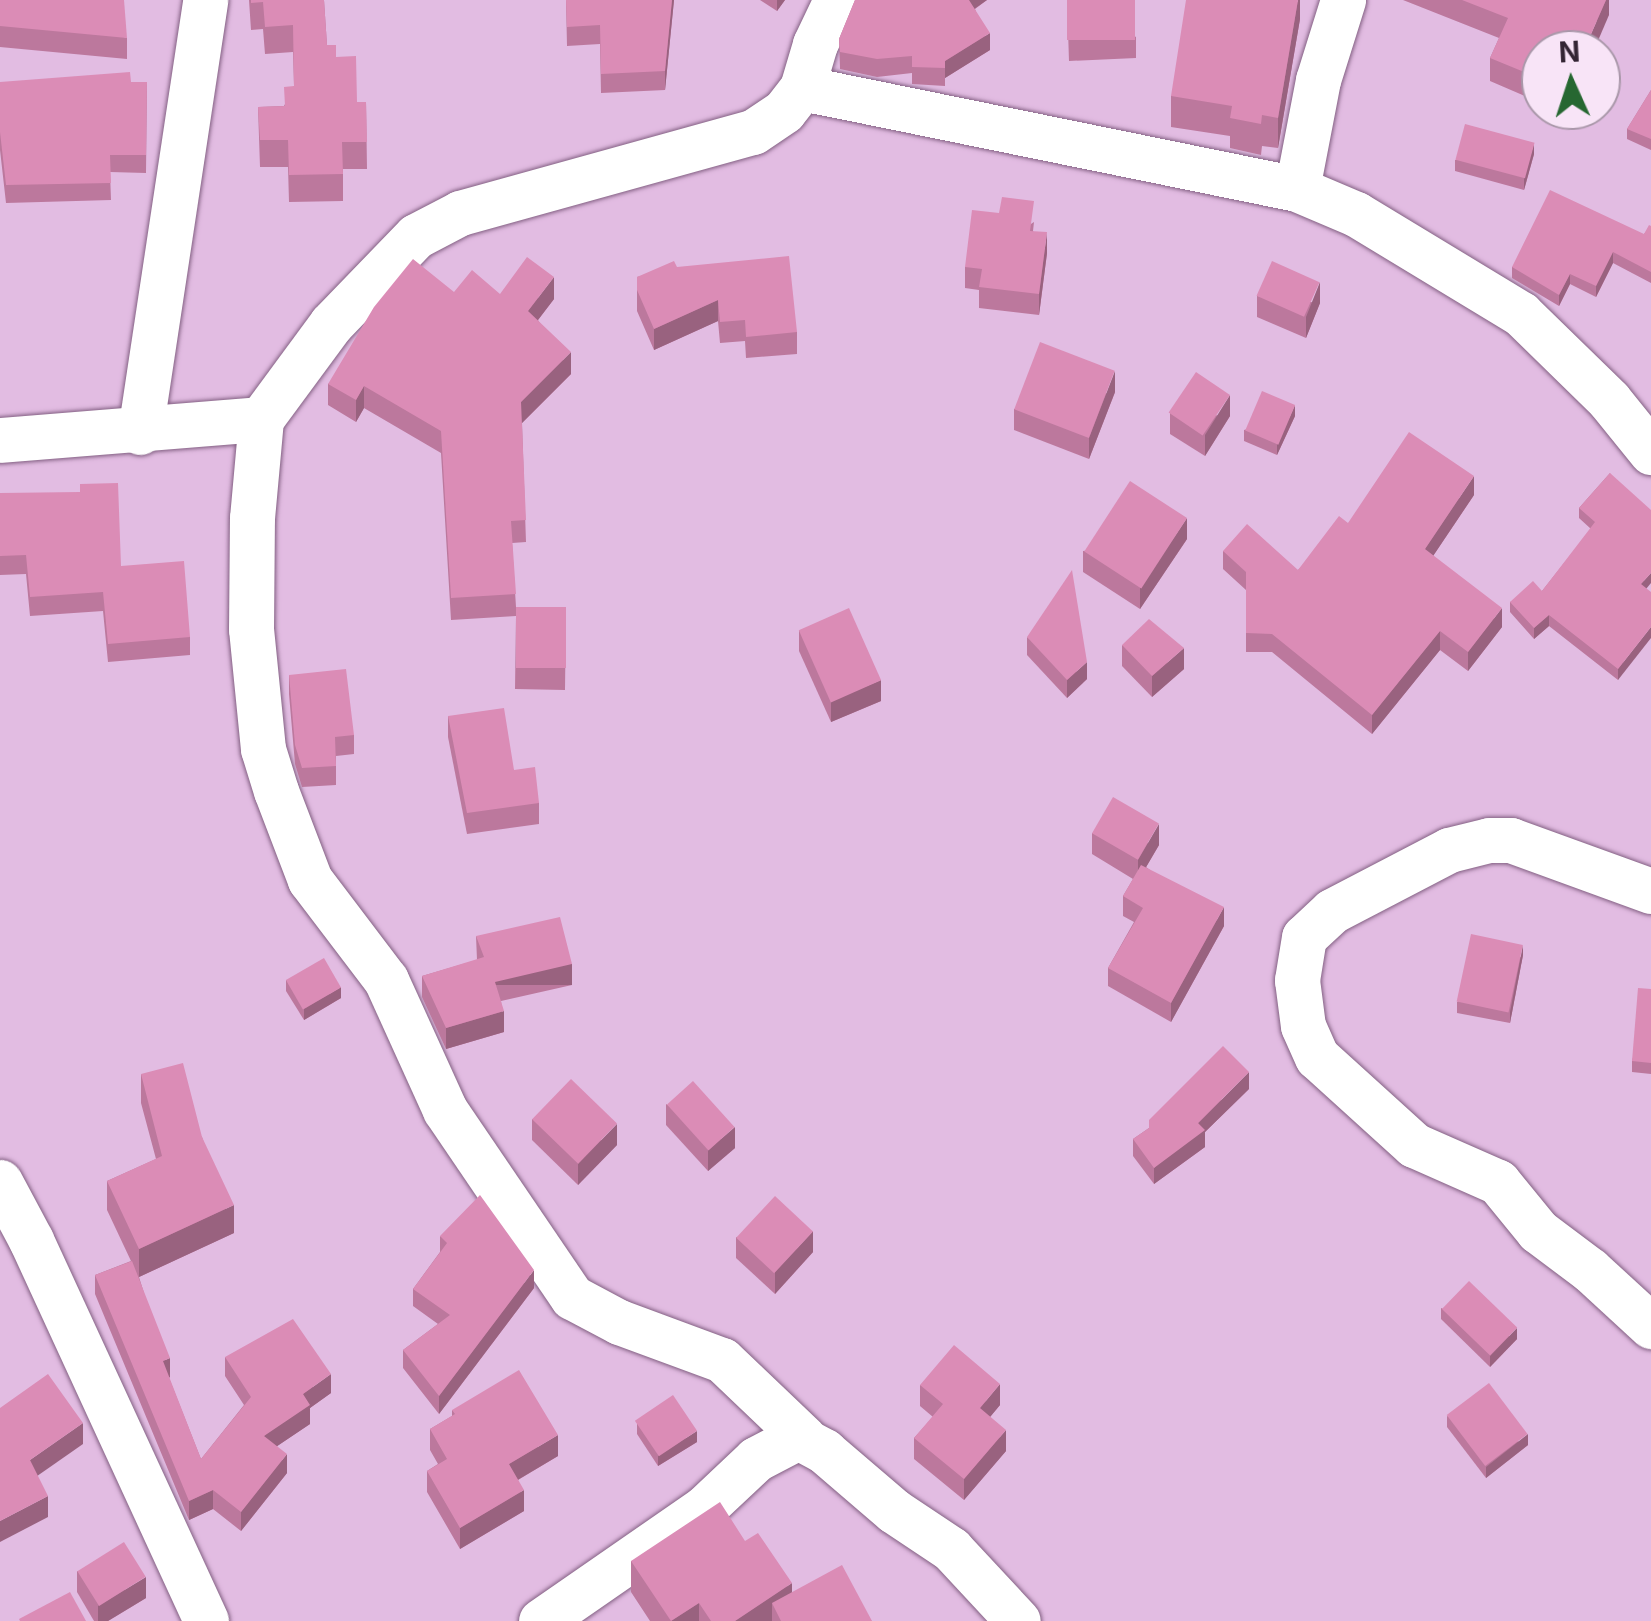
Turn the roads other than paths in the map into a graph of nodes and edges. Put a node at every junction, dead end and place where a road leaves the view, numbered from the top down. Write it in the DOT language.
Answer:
graph roads {
  1 [pos="206,0"];
  2 [pos="836,0"];
  3 [pos="1343,0"];
  4 [pos="802,88"];
  5 [pos="1297,189"];
  6 [pos="261,419"];
  7 [pos="140,432"];
  8 [pos="0,440"];
  9 [pos="1651,452"];
  10 [pos="1651,890"];
  11 [pos="0,1182"];
  12 [pos="1651,1326"];
  13 [pos="804,1438"];
  14 [pos="206,1621"];
  15 [pos="542,1621"];
  16 [pos="1018,1621"];
  1 -- 7 [label="street"];
  2 -- 4 [label="street"];
  3 -- 5 [label="street"];
  4 -- 5 [label="street"];
  4 -- 6 [label="street"];
  5 -- 9 [label="street"];
  6 -- 7 [label="street"];
  6 -- 13 [label="street"];
  7 -- 8 [label="street"];
  10 -- 12 [label="street"];
  11 -- 14 [label="street"];
  13 -- 15 [label="street"];
  13 -- 16 [label="street"];
}
